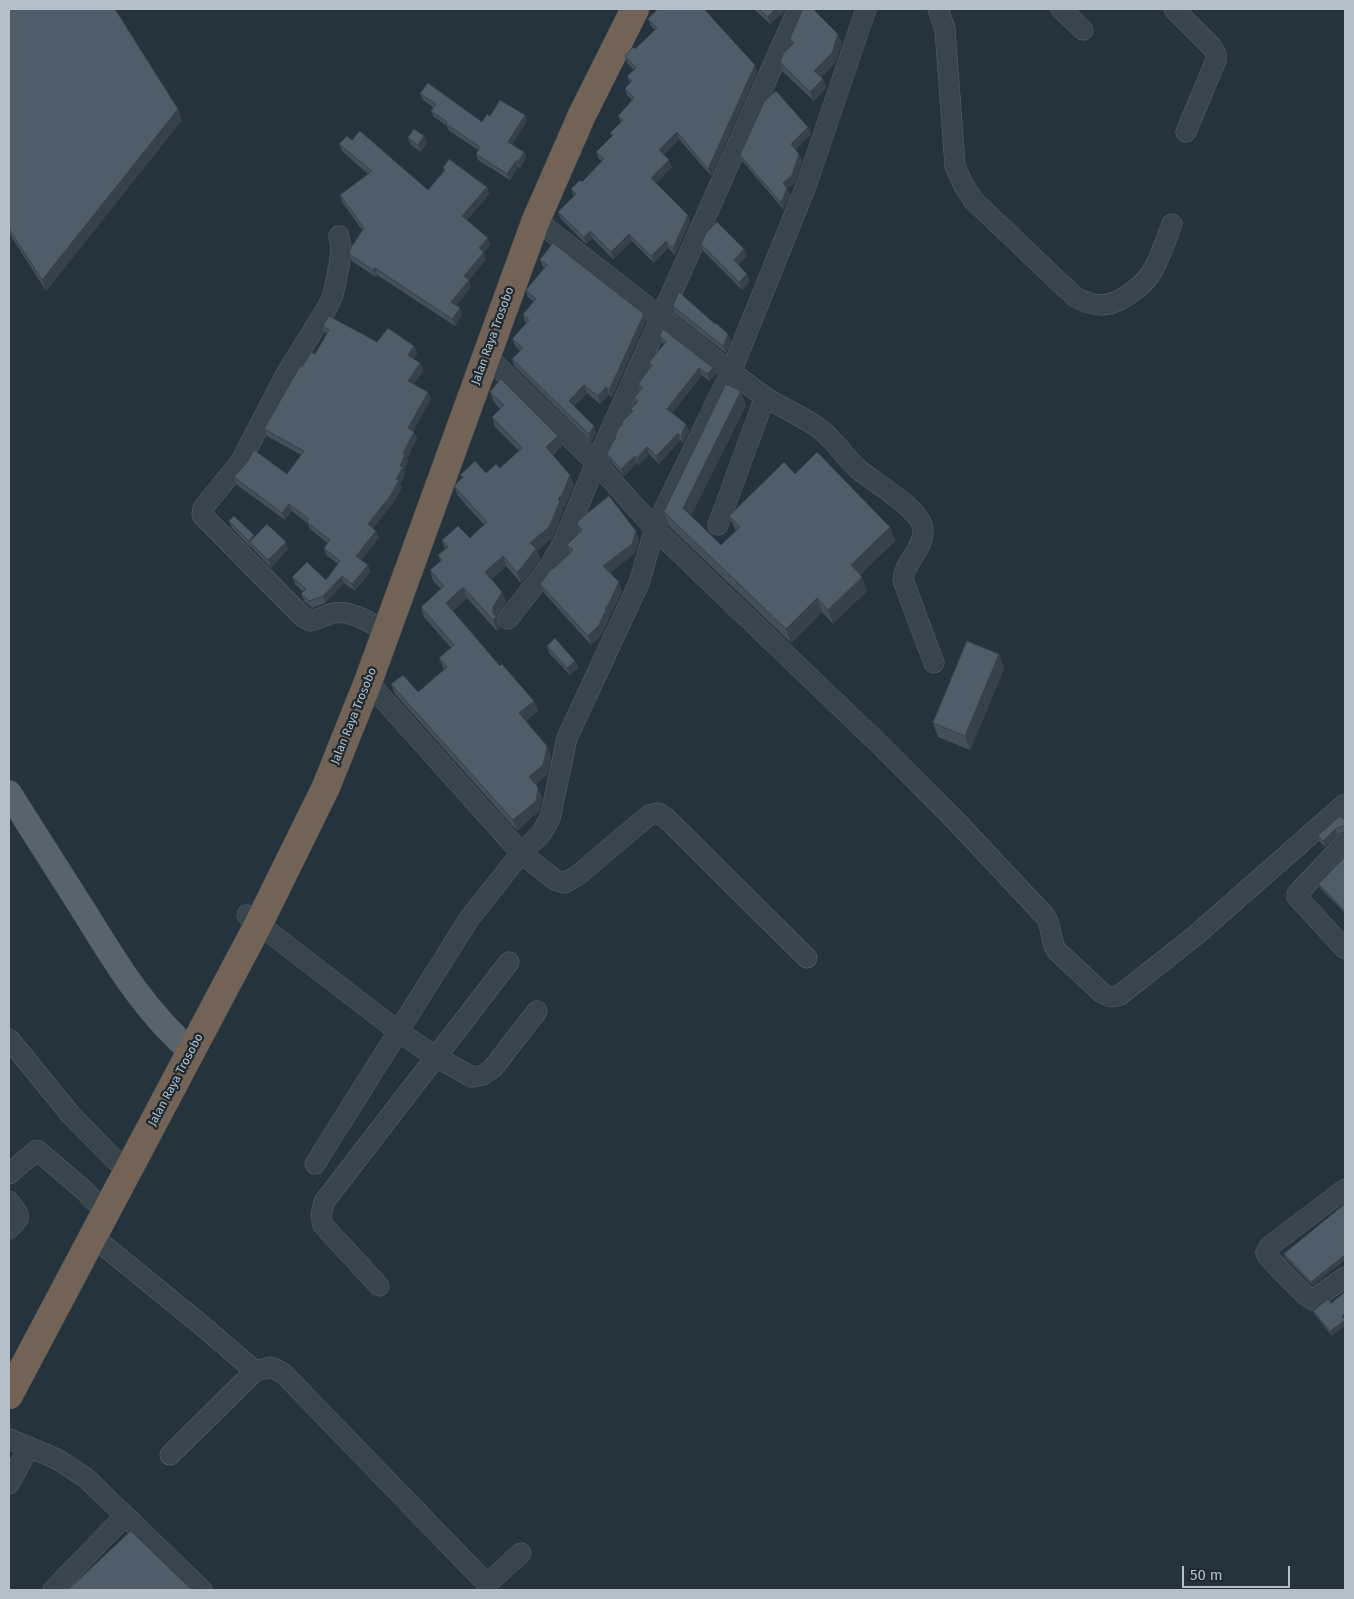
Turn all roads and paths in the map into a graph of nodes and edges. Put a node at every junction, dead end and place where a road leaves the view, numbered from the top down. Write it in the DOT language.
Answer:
graph roads {
  1 [pos="617,9"];
  2 [pos="635,9"];
  3 [pos="798,9"];
  4 [pos="866,9"];
  5 [pos="938,9"];
  6 [pos="1060,9"];
  7 [pos="1174,9"];
  8 [pos="1083,30"];
  9 [pos="1186,132"];
  10 [pos="536,220"];
  11 [pos="1172,224"];
  12 [pos="339,236"];
  13 [pos="662,318"];
  14 [pos="485,344"];
  15 [pos="736,376"];
  16 [pos="765,397"];
  17 [pos="596,463"];
  18 [pos="718,525"];
  19 [pos="660,533"];
  20 [pos="508,619"];
  21 [pos="364,620"];
  22 [pos="934,663"];
  23 [pos="368,682"];
  24 [pos="9,793"];
  25 [pos="1345,804"];
  26 [pos="1345,843"];
  27 [pos="525,856"];
  28 [pos="253,920"];
  29 [pos="1345,949"];
  30 [pos="807,958"];
  31 [pos="509,962"];
  32 [pos="537,1011"];
  33 [pos="399,1032"];
  34 [pos="174,1036"];
  35 [pos="9,1039"];
  36 [pos="436,1057"];
  37 [pos="106,1151"];
  38 [pos="315,1164"];
  39 [pos="9,1174"];
  40 [pos="1345,1189"];
  41 [pos="84,1191"];
  42 [pos="9,1202"];
  43 [pos="9,1229"];
  44 [pos="92,1236"];
  45 [pos="1345,1277"];
  46 [pos="379,1286"];
  47 [pos="9,1357"];
  48 [pos="255,1371"];
  49 [pos="9,1395"];
  50 [pos="9,1439"];
  51 [pos="29,1447"];
  52 [pos="170,1455"];
  53 [pos="9,1484"];
  54 [pos="125,1516"];
  55 [pos="521,1553"];
  56 [pos="490,1587"];
  57 [pos="53,1590"];
  58 [pos="202,1590"];
  1 -- 14 [label="highway, Jalan Raya Trosobo"];
  2 -- 10 [label="highway, Jalan Raya Trosobo"];
  3 -- 13 [label="street"];
  4 -- 15 [label="street"];
  5 -- 11 [label="street"];
  6 -- 8 [label="street"];
  7 -- 9 [label="street"];
  10 -- 13 [label="street"];
  10 -- 14 [label="highway, Jalan Raya Trosobo"];
  12 -- 21 [label="street"];
  13 -- 15 [label="street"];
  13 -- 17 [label="street"];
  14 -- 17 [label="street"];
  14 -- 21 [label="highway, Jalan Raya Trosobo"];
  14 -- 23 [label="highway, Jalan Raya Trosobo"];
  15 -- 16 [label="street"];
  15 -- 19 [label="street"];
  16 -- 18 [label="street"];
  16 -- 22 [label="street"];
  17 -- 19 [label="street"];
  17 -- 20 [label="street"];
  19 -- 25 [label="street"];
  19 -- 27 [label="street"];
  21 -- 28 [label="highway, Jalan Raya Trosobo"];
  23 -- 27 [label="street"];
  23 -- 28 [label="highway, Jalan Raya Trosobo"];
  24 -- 34 [label="main road"];
  26 -- 29 [label="street"];
  27 -- 30 [label="street"];
  27 -- 33 [label="street"];
  28 -- 33 [label="street"];
  28 -- 34 [label="highway, Jalan Raya Trosobo"];
  31 -- 36 [label="street"];
  32 -- 36 [label="street"];
  33 -- 36 [label="street"];
  33 -- 38 [label="street"];
  34 -- 37 [label="highway, Jalan Raya Trosobo"];
  34 -- 44 [label="highway, Jalan Raya Trosobo"];
  35 -- 37 [label="street"];
  36 -- 46 [label="street"];
  37 -- 41 [label="highway, Jalan Raya Trosobo"];
  39 -- 41 [label="street"];
  40 -- 45 [label="street"];
  41 -- 47 [label="highway, Jalan Raya Trosobo"];
  42 -- 43 [label="street"];
  44 -- 48 [label="street"];
  44 -- 49 [label="highway, Jalan Raya Trosobo"];
  48 -- 52 [label="street"];
  48 -- 56 [label="street"];
  50 -- 51 [label="street"];
  51 -- 53 [label="street"];
  51 -- 54 [label="street"];
  54 -- 57 [label="street"];
  54 -- 58 [label="street"];
  55 -- 56 [label="street"];
}
